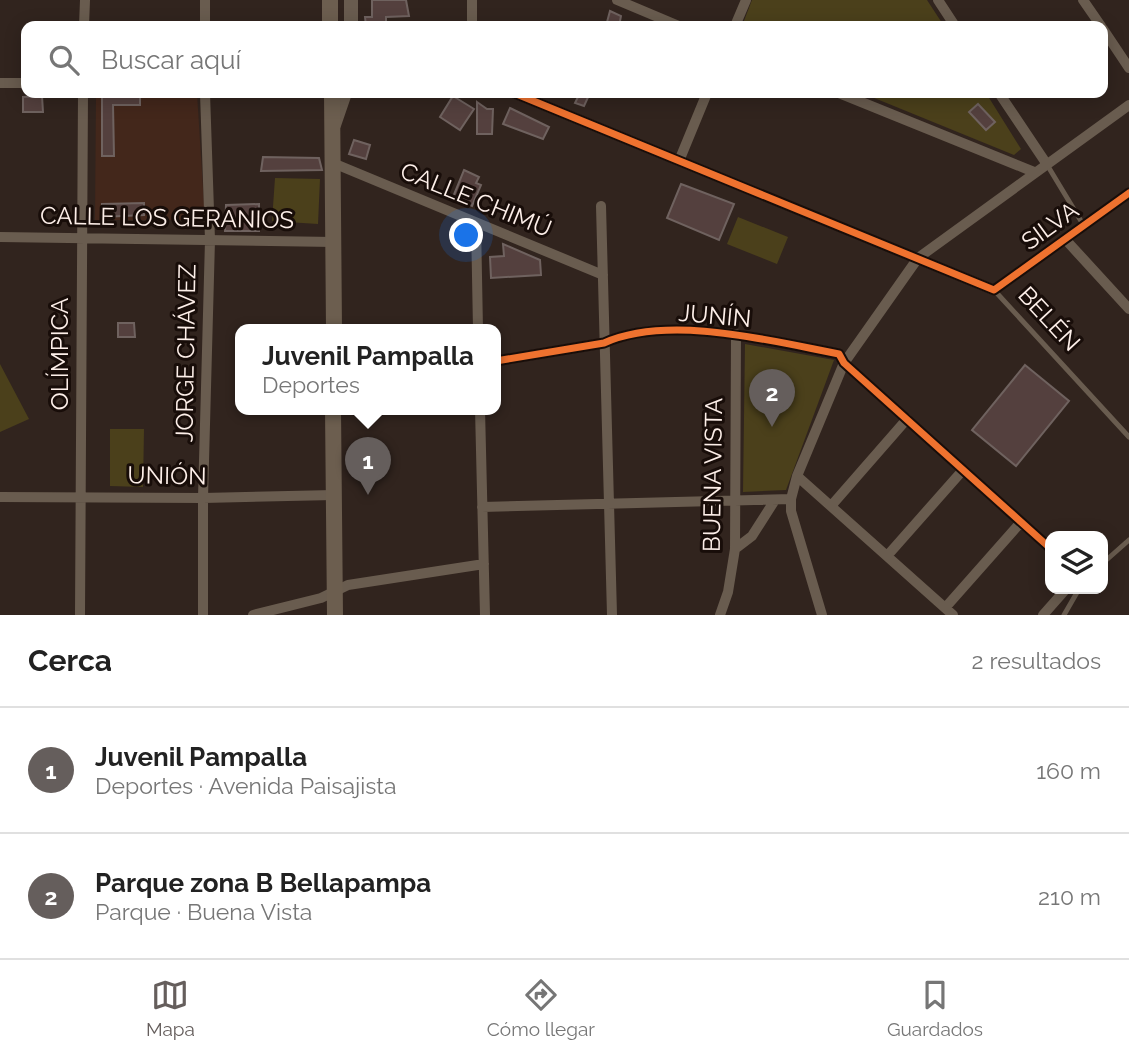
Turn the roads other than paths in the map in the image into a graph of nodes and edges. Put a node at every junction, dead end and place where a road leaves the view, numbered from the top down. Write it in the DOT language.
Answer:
graph roads {
  1 [pos="85,0"];
  2 [pos="205,0"];
  3 [pos="330,0"];
  4 [pos="351,0"];
  5 [pos="472,0"];
  6 [pos="617,0"];
  7 [pos="746,0"];
  8 [pos="938,0"];
  9 [pos="1083,0"];
  10 [pos="85,21"];
  11 [pos="205,21"];
  12 [pos="330,21"];
  13 [pos="351,21"];
  14 [pos="472,21"];
  15 [pos="667,21"];
  16 [pos="737,21"];
  17 [pos="952,21"];
  18 [pos="1097,21"];
  19 [pos="1108,37"];
  20 [pos="1129,68"];
  21 [pos="0,83"];
  22 [pos="21,83"];
  23 [pos="83,98"];
  24 [pos="205,98"];
  25 [pos="332,98"];
  26 [pos="343,98"];
  27 [pos="526,98"];
  28 [pos="705,98"];
  29 [pos="851,98"];
  30 [pos="1002,98"];
  31 [pos="1129,105"];
  32 [pos="333,126"];
  33 [pos="679,160"];
  34 [pos="333,163"];
  35 [pos="1046,163"];
  36 [pos="1034,172"];
  37 [pos="1129,193"];
  38 [pos="601,206"];
  39 [pos="476,223"];
  40 [pos="1084,226"];
  41 [pos="0,237"];
  42 [pos="82,238"];
  43 [pos="1065,239"];
  44 [pos="210,240"];
  45 [pos="334,242"];
  46 [pos="918,258"];
  47 [pos="603,275"];
  48 [pos="994,290"];
  49 [pos="1129,309"];
  50 [pos="334,324"];
  51 [pos="478,324"];
  52 [pos="736,334"];
  53 [pos="604,343"];
  54 [pos="501,360"];
  55 [pos="844,363"];
  56 [pos="333,415"];
  57 [pos="480,415"];
  58 [pos="907,419"];
  59 [pos="1129,437"];
  60 [pos="963,470"];
  61 [pos="797,477"];
  62 [pos="334,495"];
  63 [pos="80,496"];
  64 [pos="0,497"];
  65 [pos="203,498"];
  66 [pos="791,499"];
  67 [pos="736,500"];
  68 [pos="775,500"];
  69 [pos="609,505"];
  70 [pos="831,506"];
  71 [pos="482,507"];
  72 [pos="1021,522"];
  73 [pos="1129,540"];
  74 [pos="1045,544"];
  75 [pos="735,549"];
  76 [pos="887,556"];
  77 [pos="1108,559"];
  78 [pos="484,564"];
  79 [pos="335,591"];
  80 [pos="1062,594"];
  81 [pos="1076,594"];
  82 [pos="821,610"];
  83 [pos="949,611"];
  84 [pos="80,615"];
  85 [pos="203,615"];
  86 [pos="253,615"];
  87 [pos="335,615"];
  88 [pos="485,615"];
  89 [pos="612,615"];
  90 [pos="720,615"];
  91 [pos="834,615"];
  92 [pos="1044,615"];
  93 [pos="1064,615"];
  1 -- 10 [label="street"];
  2 -- 11 [label="street"];
  3 -- 12 [label="main road"];
  4 -- 13 [label="street"];
  5 -- 14 [label="street"];
  6 -- 15 [label="street"];
  7 -- 16 [label="street"];
  8 -- 17 [label="street"];
  9 -- 18 [label="street"];
  19 -- 20 [label="street"];
  21 -- 22 [label="street"];
  23 -- 42 [label="street, OLÍMPICA"];
  24 -- 44 [label="street, JORGE CHÁVEZ"];
  25 -- 32 [label="main road"];
  26 -- 32 [label="street"];
  27 -- 33 [label="street, BELÉN"];
  28 -- 33 [label="street"];
  29 -- 36 [label="street"];
  30 -- 35 [label="street"];
  31 -- 35 [label="street"];
  32 -- 34 [label="main road"];
  33 -- 46 [label="street, BELÉN"];
  34 -- 39 [label="street, CALLE CHIMÚ"];
  34 -- 45 [label="main road"];
  35 -- 36 [label="street"];
  35 -- 40 [label="lane"];
  36 -- 46 [label="street"];
  37 -- 40 [label="street, SILVA"];
  38 -- 47 [label="street"];
  39 -- 47 [label="street, CALLE CHIMÚ"];
  39 -- 51 [label="street"];
  40 -- 43 [label="street, SILVA"];
  41 -- 42 [label="street, CALLE LOS GERANIOS"];
  42 -- 44 [label="street, CALLE LOS GERANIOS"];
  42 -- 63 [label="street, OLÍMPICA"];
  43 -- 48 [label="street, SILVA"];
  43 -- 49 [label="street"];
  44 -- 45 [label="street, CALLE LOS GERANIOS"];
  44 -- 65 [label="street, JORGE CHÁVEZ"];
  45 -- 50 [label="main road"];
  46 -- 48 [label="street, BELÉN"];
  46 -- 55 [label="street"];
  47 -- 53 [label="street"];
  48 -- 59 [label="lane, BELÉN"];
  52 -- 53 [label="street, JUNÍN"];
  52 -- 55 [label="street, JUNÍN"];
  52 -- 67 [label="street, BUENA VISTA"];
  53 -- 54 [label="street, JUNÍN"];
  53 -- 69 [label="street"];
  55 -- 58 [label="street, JUNÍN"];
  55 -- 61 [label="street"];
  56 -- 62 [label="main road"];
  57 -- 71 [label="street"];
  58 -- 60 [label="street, JUNÍN"];
  58 -- 70 [label="street"];
  60 -- 72 [label="street, JUNÍN"];
  60 -- 76 [label="street"];
  61 -- 66 [label="street"];
  61 -- 70 [label="street"];
  62 -- 65 [label="street, UNIÓN"];
  62 -- 79 [label="main road"];
  63 -- 64 [label="street, UNIÓN"];
  63 -- 65 [label="street, UNIÓN"];
  63 -- 84 [label="street, OLÍMPICA"];
  65 -- 85 [label="street, JORGE CHÁVEZ"];
  66 -- 68 [label="street"];
  66 -- 82 [label="street"];
  67 -- 68 [label="street"];
  67 -- 69 [label="street"];
  67 -- 75 [label="street, BUENA VISTA"];
  68 -- 75 [label="street"];
  69 -- 71 [label="street"];
  69 -- 89 [label="street"];
  70 -- 76 [label="street"];
  71 -- 78 [label="street"];
  72 -- 74 [label="street, JUNÍN"];
  72 -- 83 [label="street"];
  73 -- 77 [label="lane"];
  75 -- 90 [label="street, BUENA VISTA"];
  76 -- 83 [label="street"];
  78 -- 79 [label="street"];
  78 -- 88 [label="street"];
  79 -- 86 [label="street"];
  79 -- 87 [label="main road"];
  80 -- 92 [label="street"];
  81 -- 93 [label="lane"];
  82 -- 91 [label="street"];
}
